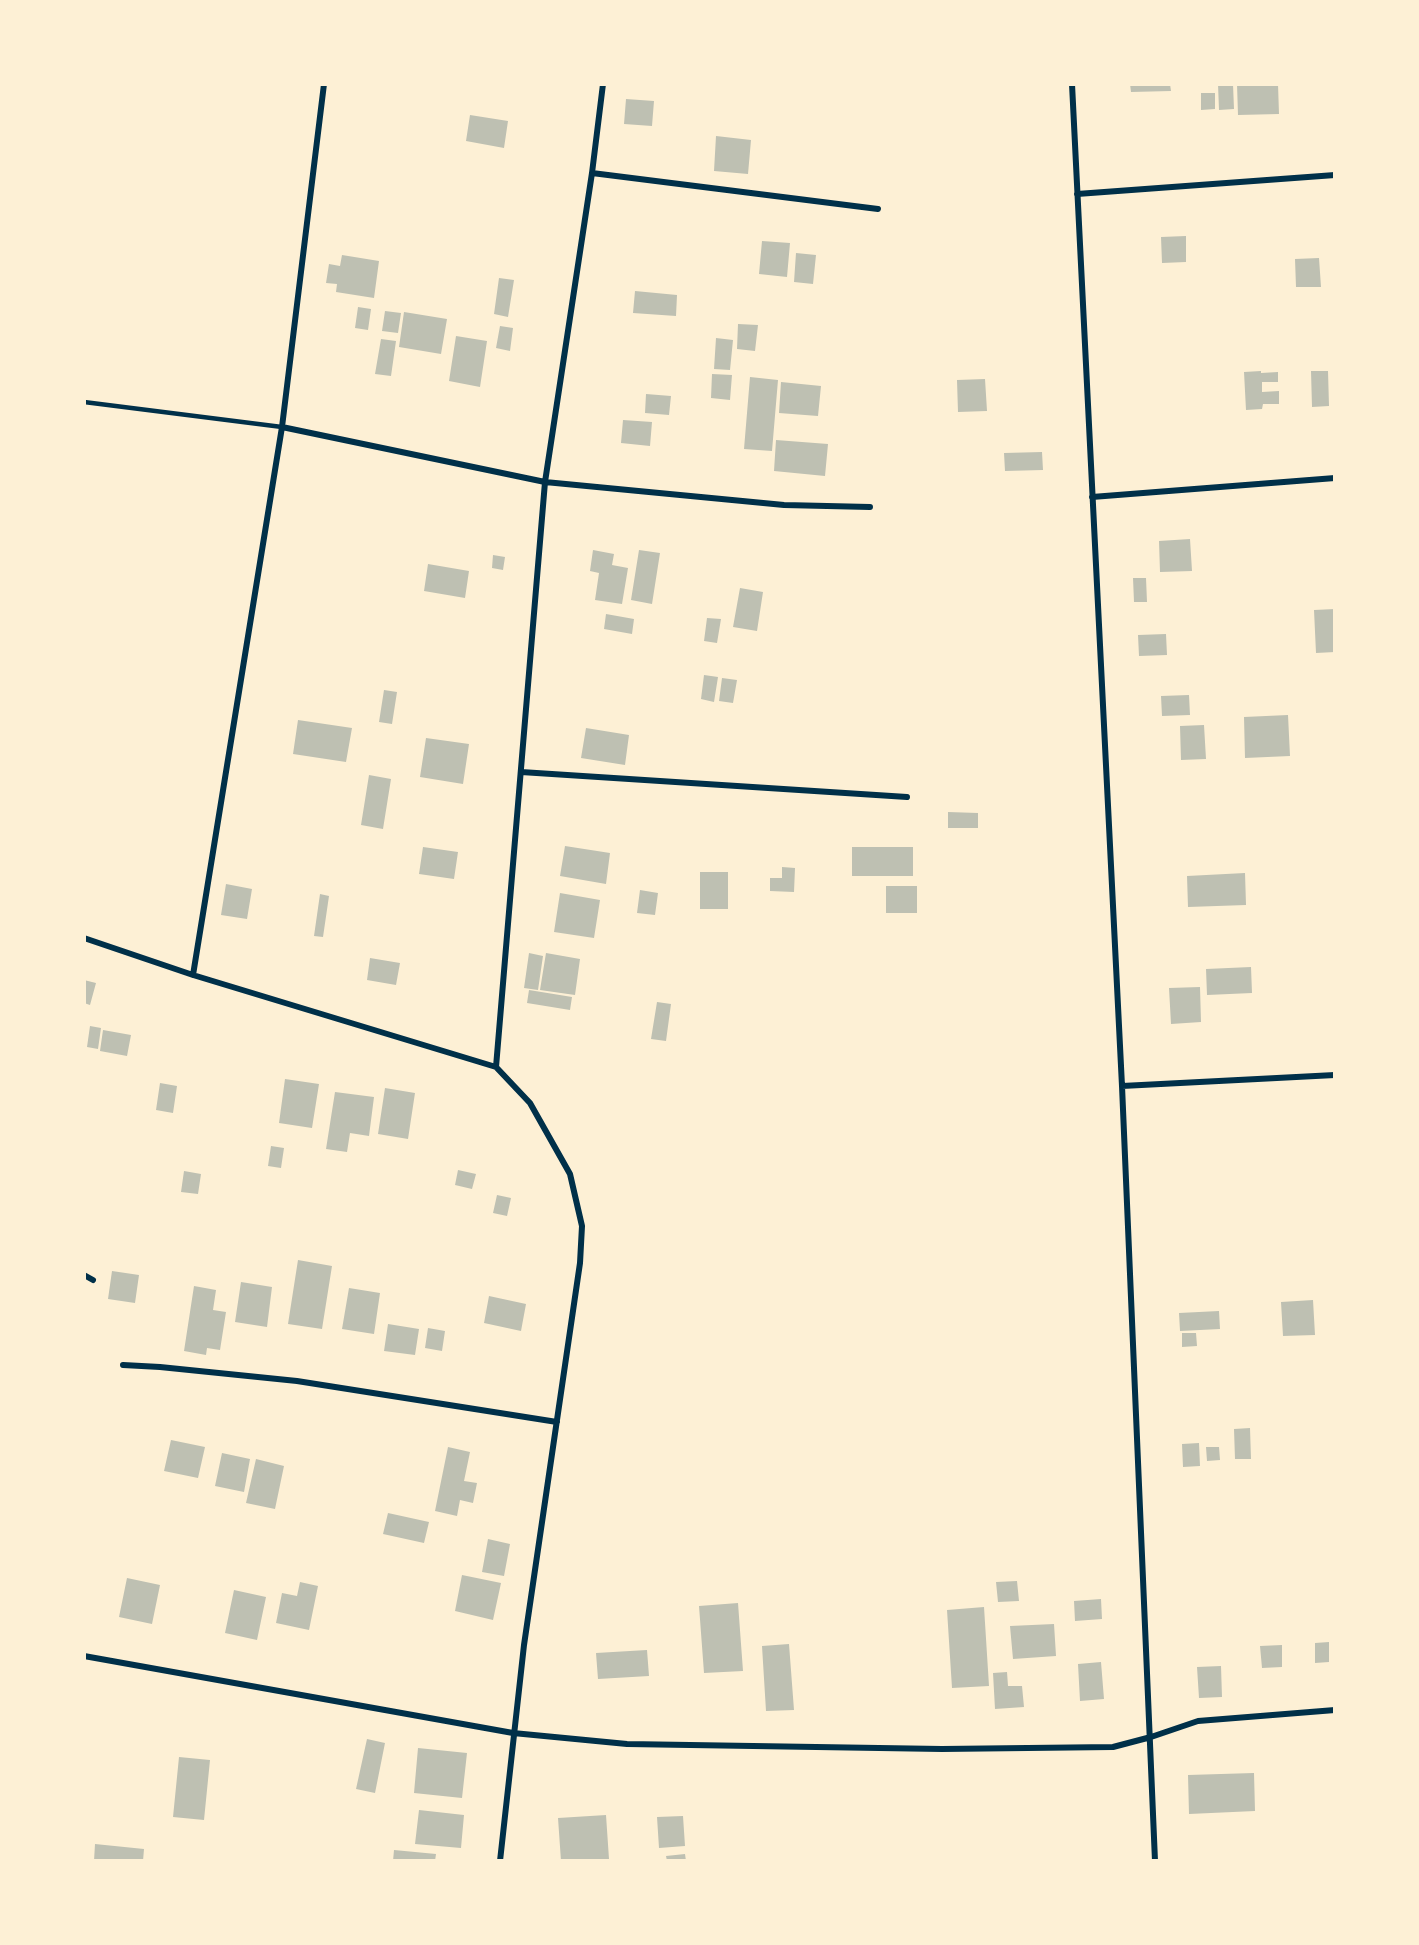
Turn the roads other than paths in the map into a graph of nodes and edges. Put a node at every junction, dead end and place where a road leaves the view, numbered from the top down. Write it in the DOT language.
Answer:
graph roads {
  1 [pos="324,84"];
  2 [pos="603,84"];
  3 [pos="1072,84"];
  4 [pos="592,173"];
  5 [pos="1335,175"];
  6 [pos="1077,194"];
  7 [pos="878,209"];
  8 [pos="84,402"];
  9 [pos="282,427"];
  10 [pos="1335,478"];
  11 [pos="545,482"];
  12 [pos="1092,497"];
  13 [pos="870,507"];
  14 [pos="521,772"];
  15 [pos="907,797"];
  16 [pos="84,938"];
  17 [pos="193,975"];
  18 [pos="496,1067"];
  19 [pos="1335,1076"];
  20 [pos="1122,1086"];
  21 [pos="84,1275"];
  22 [pos="93,1280"];
  23 [pos="123,1365"];
  24 [pos="557,1422"];
  25 [pos="84,1656"];
  26 [pos="1335,1710"];
  27 [pos="513,1733"];
  28 [pos="1151,1737"];
  29 [pos="500,1861"];
  30 [pos="1155,1861"];
  1 -- 9 [label="street"];
  2 -- 4 [label="street"];
  3 -- 6 [label="street"];
  4 -- 7 [label="street"];
  4 -- 11 [label="street"];
  5 -- 6 [label="street"];
  6 -- 12 [label="street"];
  8 -- 9 [label="lane"];
  9 -- 11 [label="street"];
  9 -- 17 [label="street"];
  10 -- 12 [label="street"];
  11 -- 13 [label="street"];
  11 -- 14 [label="street"];
  12 -- 20 [label="street"];
  14 -- 15 [label="street"];
  14 -- 18 [label="street"];
  16 -- 17 [label="street"];
  17 -- 18 [label="street"];
  18 -- 24 [label="street"];
  19 -- 20 [label="street"];
  20 -- 28 [label="street"];
  21 -- 22 [label="street"];
  23 -- 24 [label="street"];
  24 -- 27 [label="street"];
  25 -- 27 [label="street"];
  26 -- 28 [label="street"];
  27 -- 28 [label="street"];
  27 -- 29 [label="street"];
  28 -- 30 [label="street"];
}
